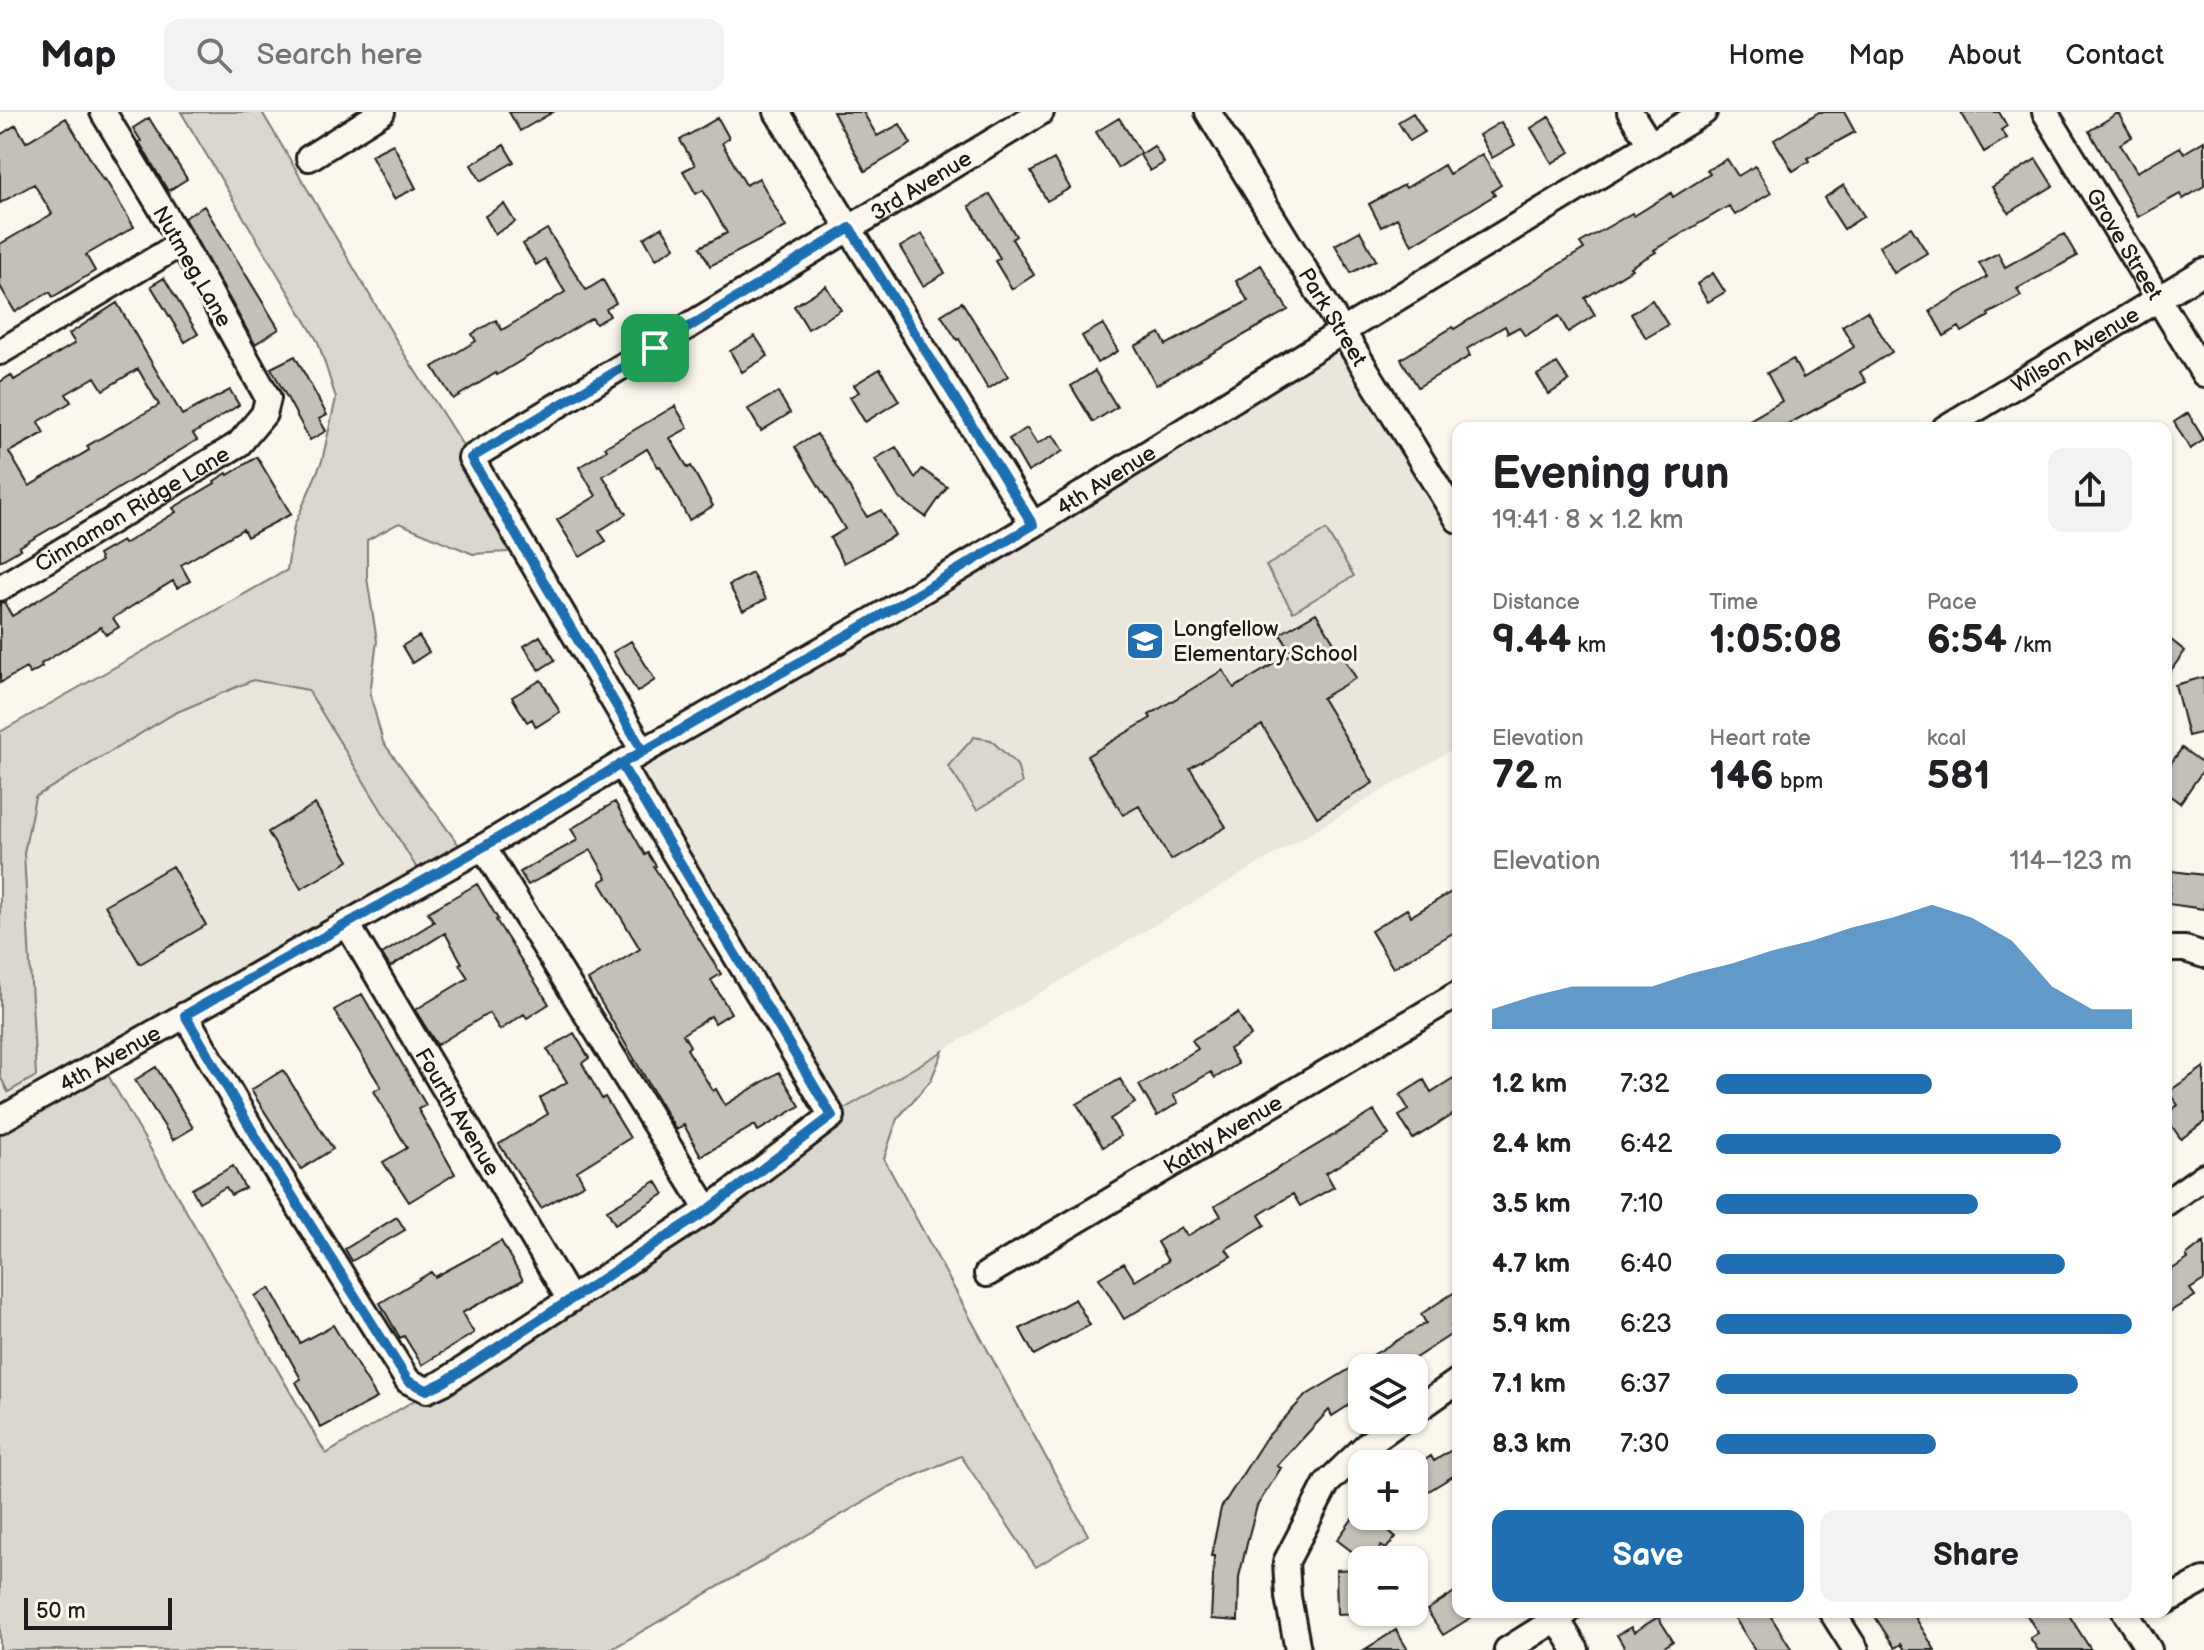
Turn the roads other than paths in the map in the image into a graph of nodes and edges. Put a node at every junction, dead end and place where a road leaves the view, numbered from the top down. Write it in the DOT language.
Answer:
graph roads {
  1 [pos="103,112"];
  2 [pos="382,112"];
  3 [pos="777,112"];
  4 [pos="1041,112"];
  5 [pos="1208,112"];
  6 [pos="1630,112"];
  7 [pos="1704,112"];
  8 [pos="2045,112"];
  9 [pos="1650,144"];
  10 [pos="309,158"];
  11 [pos="850,228"];
  12 [pos="182,243"];
  13 [pos="2204,271"];
  14 [pos="2159,299"];
  15 [pos="1343,331"];
  16 [pos="0,352"];
  17 [pos="2204,374"];
  18 [pos="257,422"];
  19 [pos="1955,422"];
  20 [pos="1452,510"];
  21 [pos="1033,525"];
  22 [pos="0,588"];
  23 [pos="643,751"];
  24 [pos="621,764"];
  25 [pos="483,847"];
  26 [pos="347,924"];
  27 [pos="2172,949"];
  28 [pos="2204,955"];
  29 [pos="1452,998"];
  30 [pos="185,1015"];
  31 [pos="0,1120"];
  32 [pos="2204,1176"];
  33 [pos="2172,1199"];
  34 [pos="708,1210"];
  35 [pos="987,1274"];
  36 [pos="570,1300"];
  37 [pos="1452,1385"];
  38 [pos="1428,1402"];
  39 [pos="1382,1434"];
  40 [pos="2204,1580"];
  41 [pos="2172,1598"];
  42 [pos="1557,1618"];
  43 [pos="1563,1618"];
  44 [pos="1836,1618"];
  45 [pos="2135,1618"];
  46 [pos="1298,1650"];
  47 [pos="1507,1650"];
  48 [pos="1576,1650"];
  49 [pos="1856,1650"];
  50 [pos="2149,1650"];
  1 -- 12 [label="street, Nutmeg Lane"];
  2 -- 10 [label="street"];
  3 -- 11 [label="street"];
  4 -- 11 [label="street, 3rd Avenue"];
  5 -- 15 [label="street, Park Street"];
  6 -- 9 [label="street"];
  7 -- 9 [label="street, 4th Avenue"];
  8 -- 14 [label="street, Grove Street"];
  9 -- 15 [label="street, 4th Avenue"];
  11 -- 21 [label="street"];
  11 -- 23 [label="street, 3rd Avenue"];
  12 -- 16 [label="street"];
  12 -- 18 [label="street, Nutmeg Lane"];
  13 -- 14 [label="street, Wilson Avenue"];
  14 -- 17 [label="street, Grove Street"];
  14 -- 19 [label="street, Wilson Avenue"];
  15 -- 20 [label="street, Park Street"];
  15 -- 21 [label="street, 4th Avenue"];
  18 -- 22 [label="street, Cinnamon Ridge Lane"];
  21 -- 23 [label="street, 4th Avenue"];
  23 -- 24 [label="street, 4th Avenue"];
  24 -- 25 [label="street, 4th Avenue"];
  24 -- 34 [label="street"];
  25 -- 26 [label="street, 4th Avenue"];
  25 -- 34 [label="street"];
  26 -- 30 [label="street, 4th Avenue"];
  26 -- 36 [label="street, Fourth Avenue"];
  27 -- 28 [label="street"];
  29 -- 35 [label="street, Kathy Avenue"];
  30 -- 31 [label="street, 4th Avenue"];
  30 -- 36 [label="street"];
  32 -- 33 [label="street"];
  34 -- 36 [label="street"];
  37 -- 38 [label="street"];
  39 -- 46 [label="street"];
  40 -- 41 [label="street"];
  42 -- 47 [label="street"];
  43 -- 48 [label="street"];
  44 -- 49 [label="street"];
  45 -- 50 [label="street"];
}
